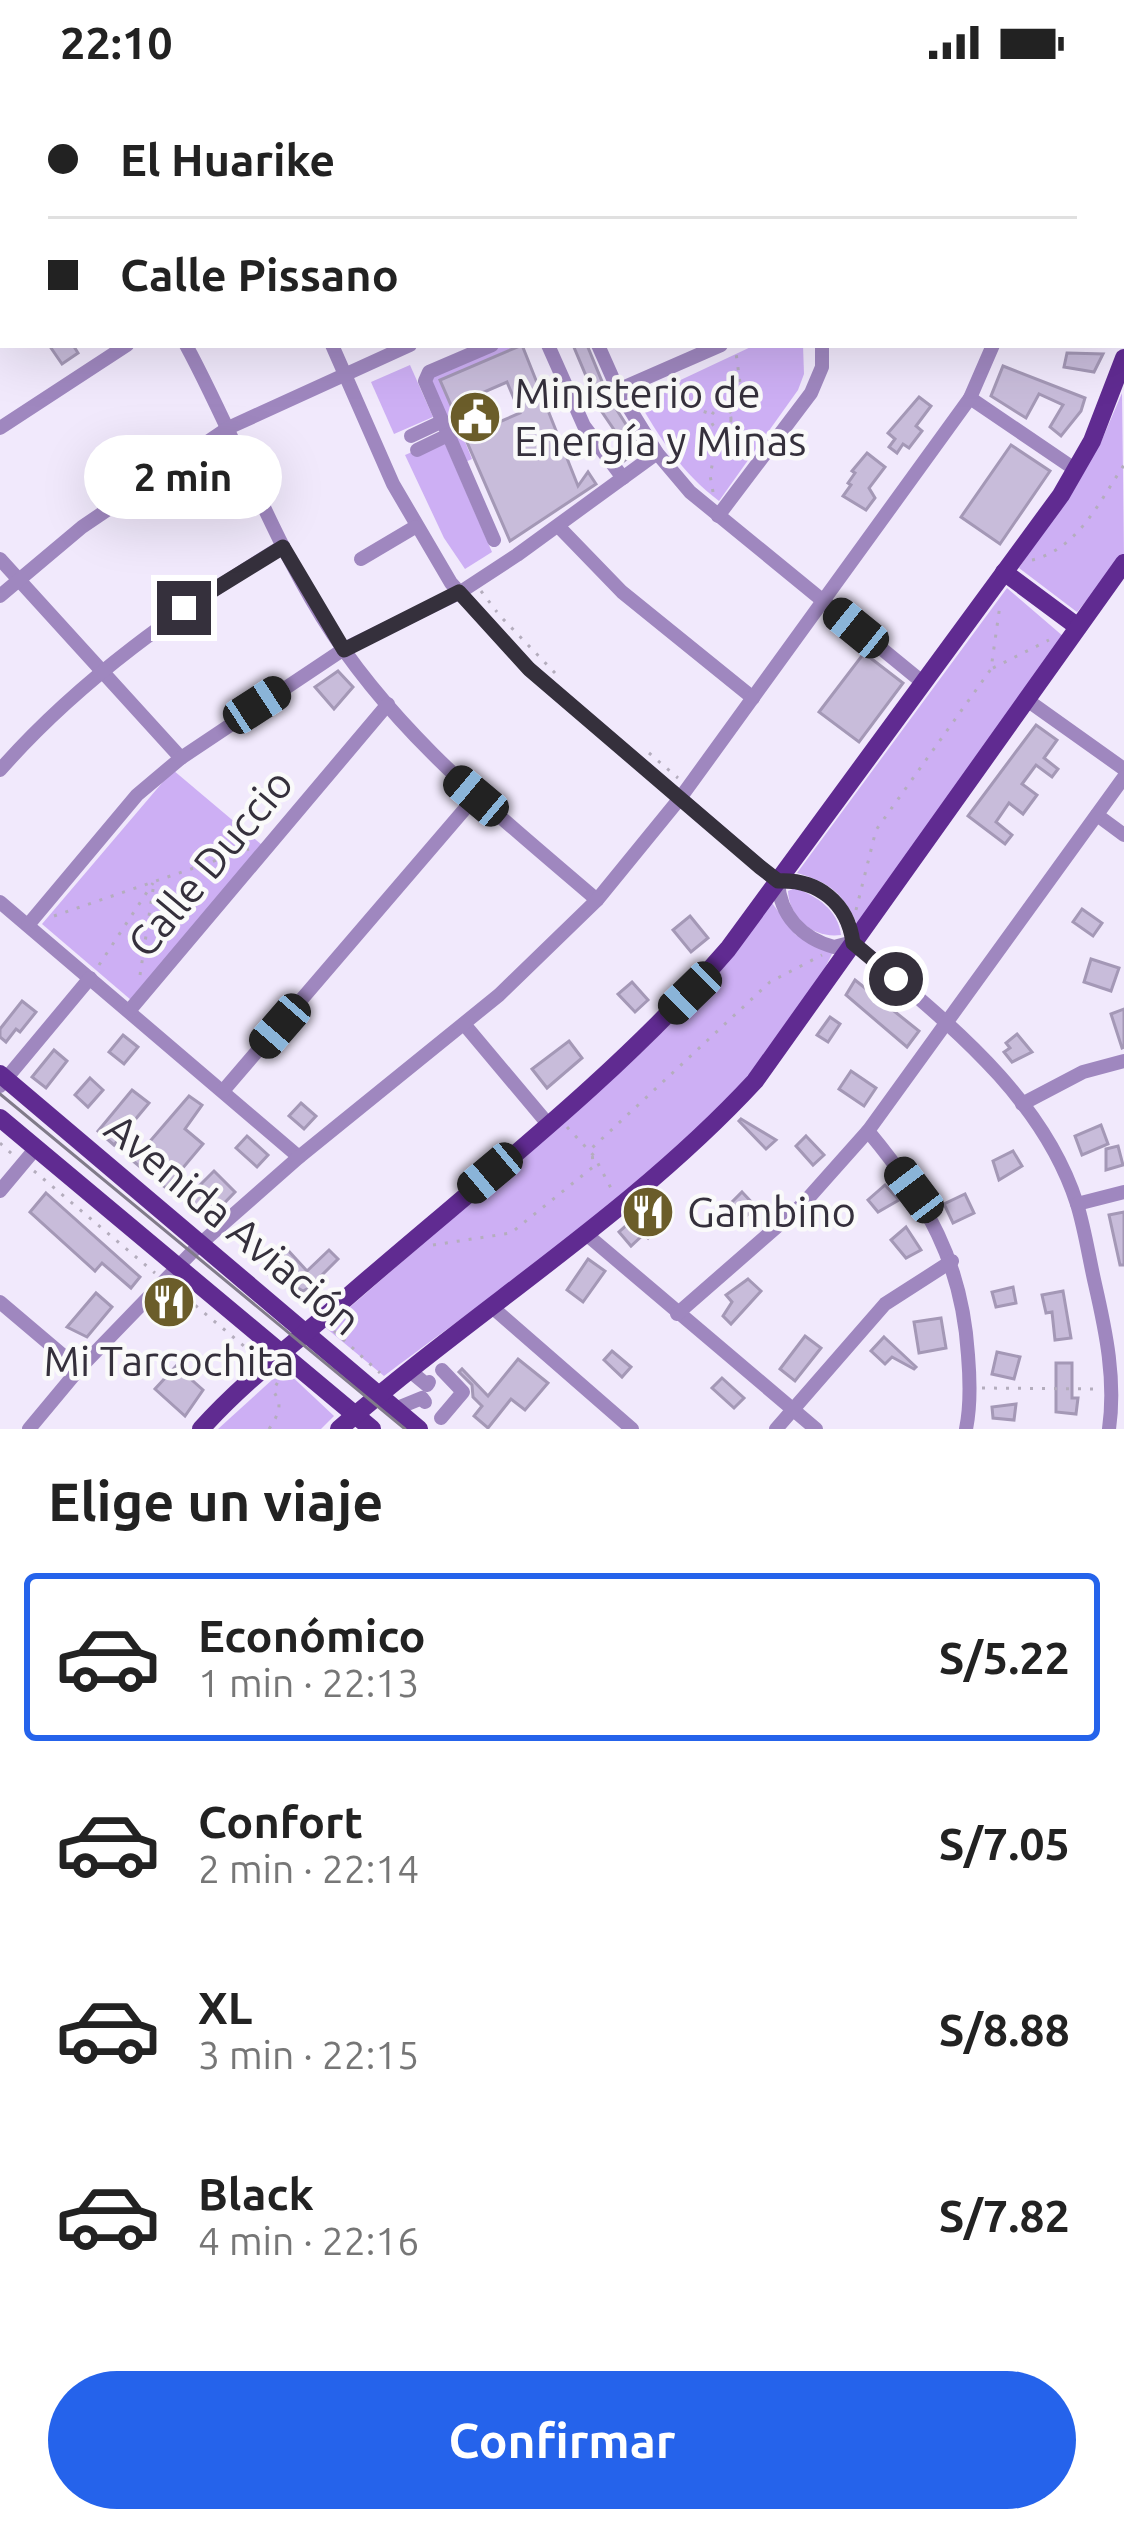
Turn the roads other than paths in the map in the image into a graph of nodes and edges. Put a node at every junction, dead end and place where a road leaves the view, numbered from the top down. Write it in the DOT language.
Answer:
graph roads {
  1 [pos="122,348"];
  2 [pos="188,348"];
  3 [pos="333,348"];
  4 [pos="404,348"];
  5 [pos="485,348"];
  6 [pos="549,348"];
  7 [pos="600,348"];
  8 [pos="714,348"];
  9 [pos="821,348"];
  10 [pos="991,348"];
  11 [pos="1124,358"];
  12 [pos="345,375"];
  13 [pos="623,388"];
  14 [pos="970,398"];
  15 [pos="0,428"];
  16 [pos="228,428"];
  17 [pos="446,428"];
  18 [pos="414,443"];
  19 [pos="657,452"];
  20 [pos="1076,470"];
  21 [pos="623,478"];
  22 [pos="718,516"];
  23 [pos="415,527"];
  24 [pos="559,527"];
  25 [pos="494,540"];
  26 [pos="283,547"];
  27 [pos="0,559"];
  28 [pos="362,559"];
  29 [pos="1124,562"];
  30 [pos="1009,576"];
  31 [pos="17,578"];
  32 [pos="459,592"];
  33 [pos="0,596"];
  34 [pos="823,602"];
  35 [pos="1078,627"];
  36 [pos="344,650"];
  37 [pos="101,672"];
  38 [pos="921,681"];
  39 [pos="753,698"];
  40 [pos="1028,700"];
  41 [pos="388,704"];
  42 [pos="182,758"];
  43 [pos="0,770"];
  44 [pos="1124,773"];
  45 [pos="685,792"];
  46 [pos="476,796"];
  47 [pos="1097,815"];
  48 [pos="1124,836"];
  49 [pos="778,881"];
  50 [pos="597,900"];
  51 [pos="0,902"];
  52 [pos="28,925"];
  53 [pos="846,938"];
  54 [pos="90,978"];
  55 [pos="133,1007"];
  56 [pos="947,1023"];
  57 [pos="464,1024"];
  58 [pos="1124,1061"];
  59 [pos="2,1080"];
  60 [pos="224,1091"];
  61 [pos="1022,1104"];
  62 [pos="0,1118"];
  63 [pos="553,1120"];
  64 [pos="868,1131"];
  65 [pos="30,1156"];
  66 [pos="299,1157"];
  67 [pos="0,1191"];
  68 [pos="1124,1192"];
  69 [pos="1077,1204"];
  70 [pos="586,1234"];
  71 [pos="199,1245"];
  72 [pos="952,1261"];
  73 [pos="170,1273"];
  74 [pos="0,1302"];
  75 [pos="492,1307"];
  76 [pos="677,1314"];
  77 [pos="1124,1330"];
  78 [pos="318,1334"];
  79 [pos="1106,1334"];
  80 [pos="444,1345"];
  81 [pos="282,1360"];
  82 [pos="80,1369"];
  83 [pos="394,1390"];
  84 [pos="433,1396"];
  85 [pos="792,1409"];
  86 [pos="347,1422"];
  87 [pos="29,1429"];
  88 [pos="201,1429"];
  89 [pos="372,1429"];
  90 [pos="419,1429"];
  91 [pos="632,1429"];
  92 [pos="776,1429"];
  93 [pos="816,1429"];
  94 [pos="966,1429"];
  95 [pos="1109,1429"];
  1 -- 15 [label="street"];
  2 -- 16 [label="street"];
  3 -- 12 [label="street"];
  4 -- 12 [label="street"];
  5 -- 17 [label="street"];
  6 -- 21 [label="street"];
  7 -- 13 [label="street"];
  8 -- 13 [label="street"];
  9 -- 22 [label="street"];
  10 -- 14 [label="street"];
  11 -- 20 [label="main road"];
  12 -- 16 [label="street"];
  12 -- 23 [label="street"];
  13 -- 19 [label="street"];
  14 -- 20 [label="street"];
  14 -- 34 [label="street"];
  16 -- 26 [label="street"];
  16 -- 31 [label="street"];
  17 -- 18 [label="street"];
  17 -- 25 [label="street"];
  19 -- 21 [label="street"];
  19 -- 22 [label="street"];
  20 -- 30 [label="main road"];
  21 -- 24 [label="street"];
  22 -- 34 [label="street"];
  23 -- 28 [label="street"];
  23 -- 32 [label="street"];
  24 -- 32 [label="street"];
  24 -- 39 [label="street"];
  26 -- 36 [label="street"];
  26 -- 37 [label="street"];
  27 -- 31 [label="street"];
  29 -- 35 [label="main road"];
  30 -- 35 [label="main road"];
  30 -- 38 [label="main road"];
  31 -- 33 [label="street"];
  31 -- 37 [label="street"];
  32 -- 36 [label="street"];
  32 -- 45 [label="street"];
  34 -- 38 [label="street"];
  34 -- 39 [label="street"];
  35 -- 40 [label="main road"];
  36 -- 41 [label="street"];
  36 -- 42 [label="street"];
  37 -- 42 [label="street"];
  37 -- 43 [label="street"];
  38 -- 49 [label="main road"];
  39 -- 45 [label="street"];
  40 -- 44 [label="street"];
  40 -- 53 [label="main road"];
  41 -- 46 [label="street"];
  41 -- 55 [label="street, Calle Duccio"];
  42 -- 52 [label="street"];
  44 -- 47 [label="street"];
  45 -- 49 [label="street"];
  45 -- 50 [label="street"];
  46 -- 50 [label="street"];
  46 -- 60 [label="street"];
  47 -- 48 [label="street"];
  47 -- 56 [label="street"];
  49 -- 53 [label="street"];
  49 -- 53 [label="street"];
  49 -- 63 [label="main road"];
  50 -- 57 [label="street"];
  51 -- 52 [label="street"];
  52 -- 54 [label="street"];
  53 -- 56 [label="street"];
  53 -- 70 [label="main road"];
  54 -- 55 [label="street"];
  54 -- 59 [label="street"];
  55 -- 60 [label="street"];
  56 -- 61 [label="street"];
  56 -- 64 [label="street"];
  57 -- 63 [label="street"];
  57 -- 66 [label="street"];
  58 -- 61 [label="street"];
  59 -- 71 [label="main road, Avenida Aviación"];
  60 -- 66 [label="street"];
  61 -- 69 [label="street"];
  62 -- 65 [label="main road, Avenida Aviación"];
  63 -- 78 [label="main road"];
  64 -- 72 [label="street"];
  64 -- 76 [label="street"];
  65 -- 67 [label="street"];
  65 -- 73 [label="main road, Avenida Aviación"];
  66 -- 71 [label="street"];
  68 -- 69 [label="street"];
  69 -- 79 [label="street"];
  70 -- 75 [label="main road"];
  70 -- 76 [label="street"];
  71 -- 73 [label="street"];
  71 -- 78 [label="main road, Avenida Aviación"];
  72 -- 85 [label="street"];
  72 -- 94 [label="street"];
  73 -- 81 [label="main road, Avenida Aviación"];
  73 -- 82 [label="street"];
  74 -- 82 [label="street"];
  75 -- 80 [label="main road"];
  75 -- 91 [label="street"];
  76 -- 85 [label="street"];
  77 -- 79 [label="street"];
  78 -- 81 [label="main road"];
  78 -- 83 [label="main road, Avenida Aviación"];
  79 -- 95 [label="street"];
  80 -- 83 [label="main road"];
  80 -- 84 [label="street"];
  81 -- 86 [label="main road, Avenida Aviación"];
  81 -- 88 [label="main road"];
  82 -- 87 [label="street"];
  83 -- 84 [label="street"];
  83 -- 84 [label="street"];
  83 -- 86 [label="main road"];
  83 -- 90 [label="main road, Avenida Aviación"];
  85 -- 92 [label="street"];
  85 -- 93 [label="street"];
  86 -- 89 [label="main road, Avenida Aviación"];
}
